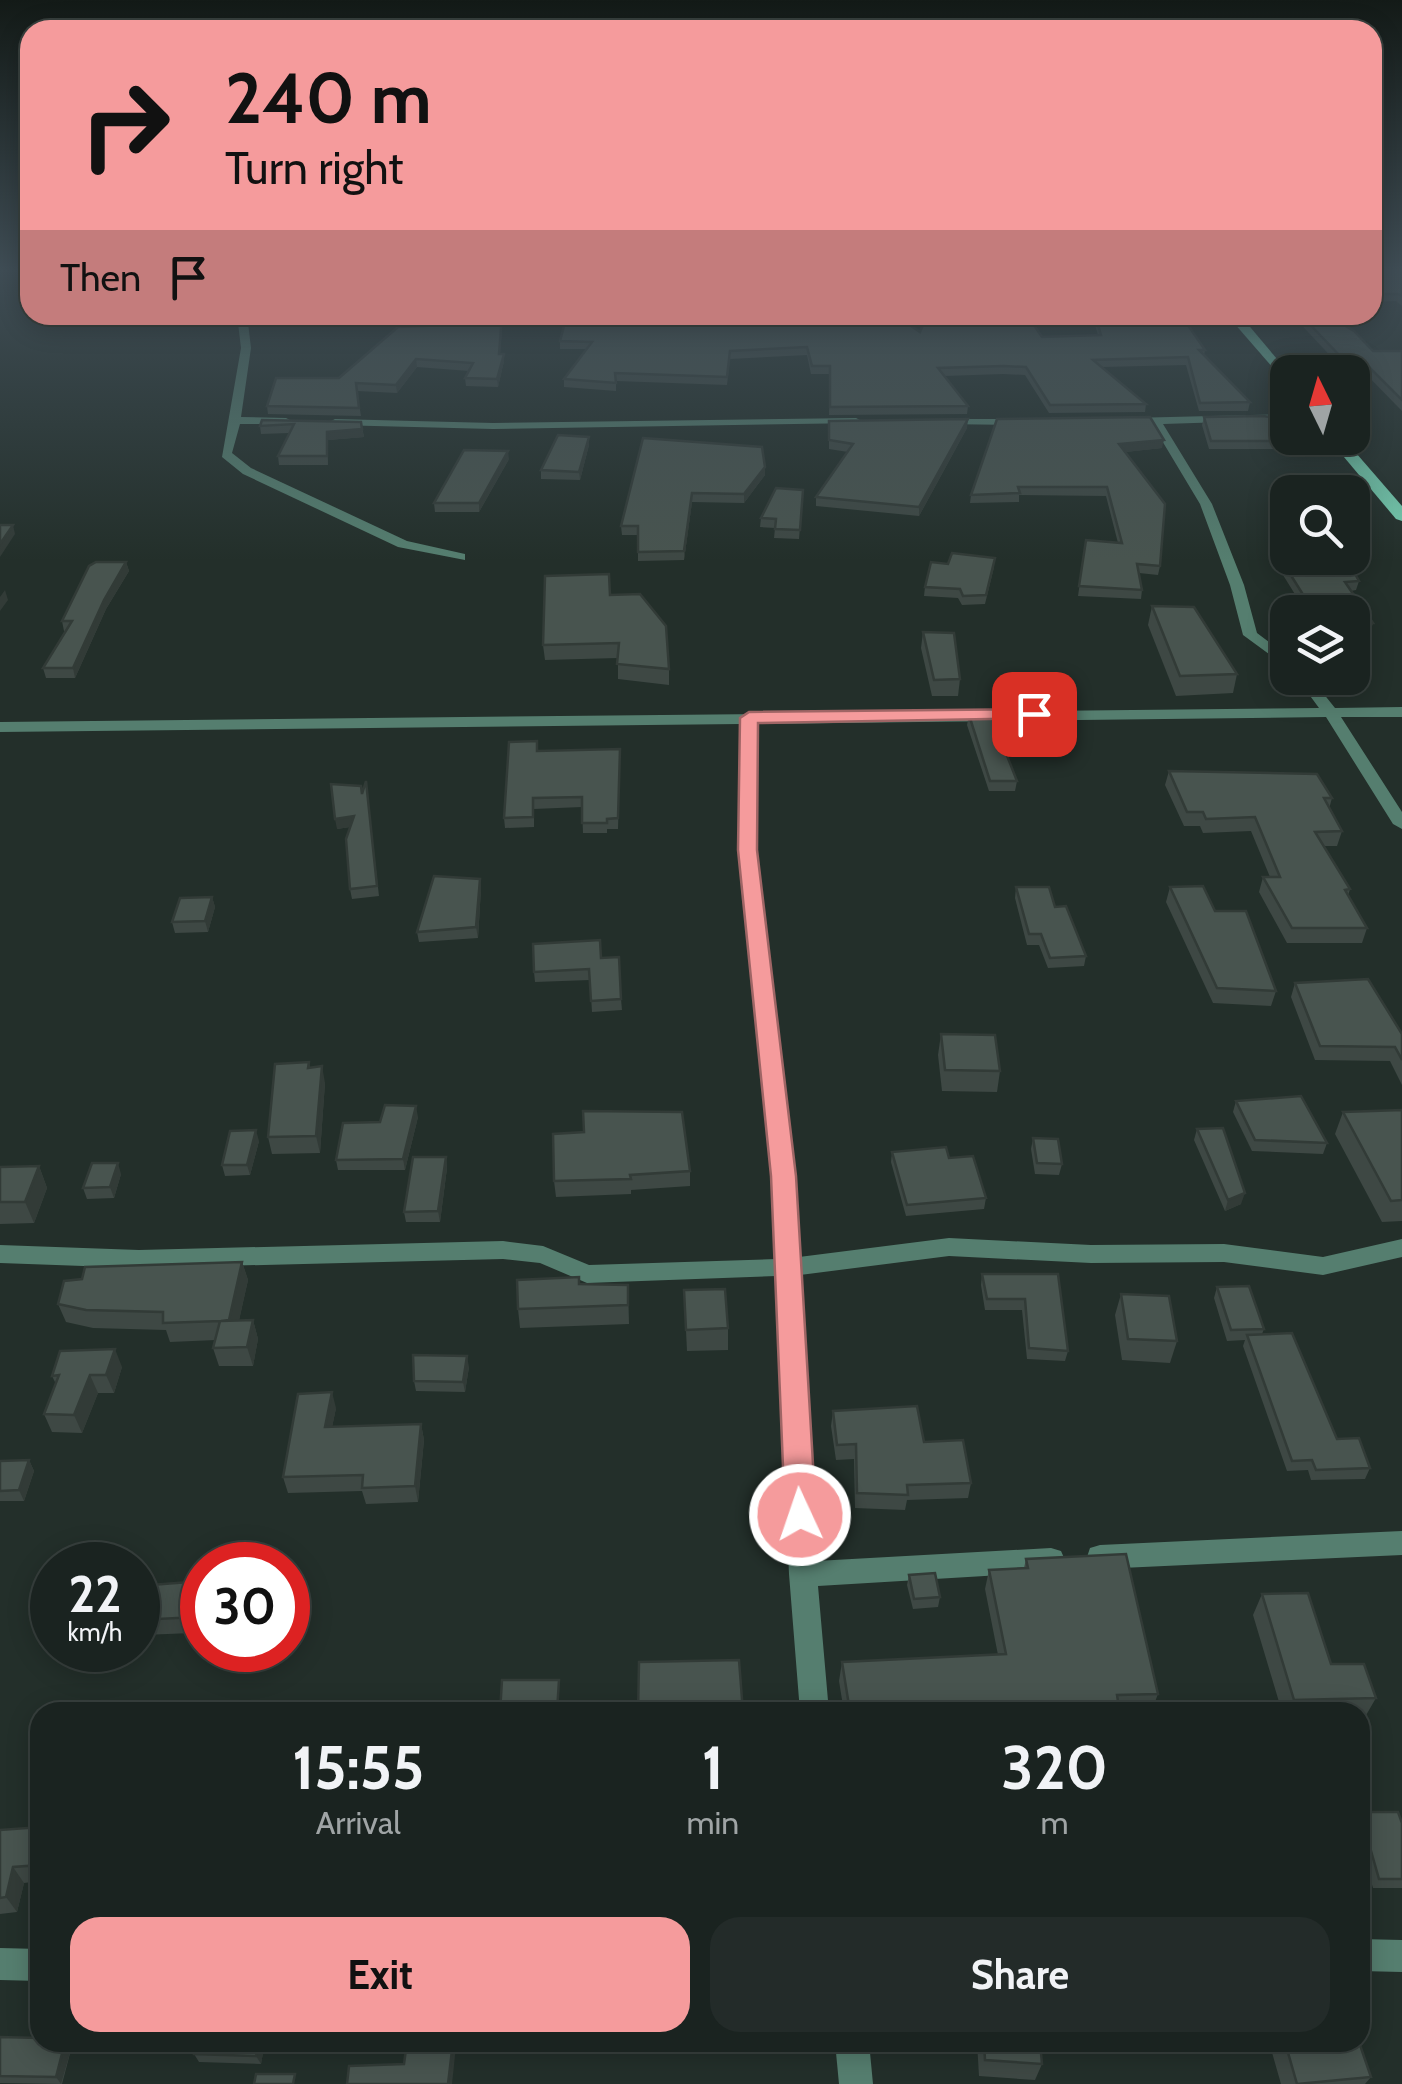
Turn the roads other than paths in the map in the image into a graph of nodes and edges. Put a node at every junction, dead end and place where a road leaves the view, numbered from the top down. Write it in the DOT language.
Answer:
graph roads {
  1 [pos="243,366"];
  2 [pos="1270,418"];
  3 [pos="235,420"];
  4 [pos="1156,421"];
  5 [pos="295,422"];
  6 [pos="315,422"];
  7 [pos="872,422"];
  8 [pos="932,422"];
  9 [pos="1028,422"];
  10 [pos="1120,422"];
  11 [pos="1350,455"];
  12 [pos="1402,516"];
  13 [pos="460,558"];
  14 [pos="1270,650"];
  15 [pos="1318,695"];
  16 [pos="1332,712"];
  17 [pos="1402,712"];
  18 [pos="749,718"];
  19 [pos="0,727"];
  20 [pos="1402,824"];
  21 [pos="1402,1248"];
  22 [pos="0,1254"];
  23 [pos="790,1267"];
  24 [pos="1402,1543"];
  25 [pos="803,1574"];
  26 [pos="814,1702"];
  27 [pos="1370,1955"];
  28 [pos="1402,1956"];
  29 [pos="0,1964"];
  30 [pos="30,1965"];
  31 [pos="853,2052"];
  32 [pos="856,2084"];
  1 -- 3 [label="street"];
  2 -- 4 [label="street"];
  3 -- 5 [label="street"];
  3 -- 13 [label="street"];
  4 -- 10 [label="street"];
  4 -- 14 [label="street"];
  6 -- 7 [label="street"];
  8 -- 9 [label="street"];
  11 -- 12 [label="main road"];
  15 -- 16 [label="street"];
  16 -- 17 [label="street"];
  16 -- 18 [label="street"];
  16 -- 20 [label="street"];
  18 -- 19 [label="street"];
  18 -- 23 [label="street"];
  21 -- 23 [label="street"];
  22 -- 23 [label="street"];
  23 -- 25 [label="street"];
  24 -- 25 [label="street"];
  25 -- 26 [label="street"];
  27 -- 28 [label="street"];
  29 -- 30 [label="street"];
  31 -- 32 [label="street"];
}
